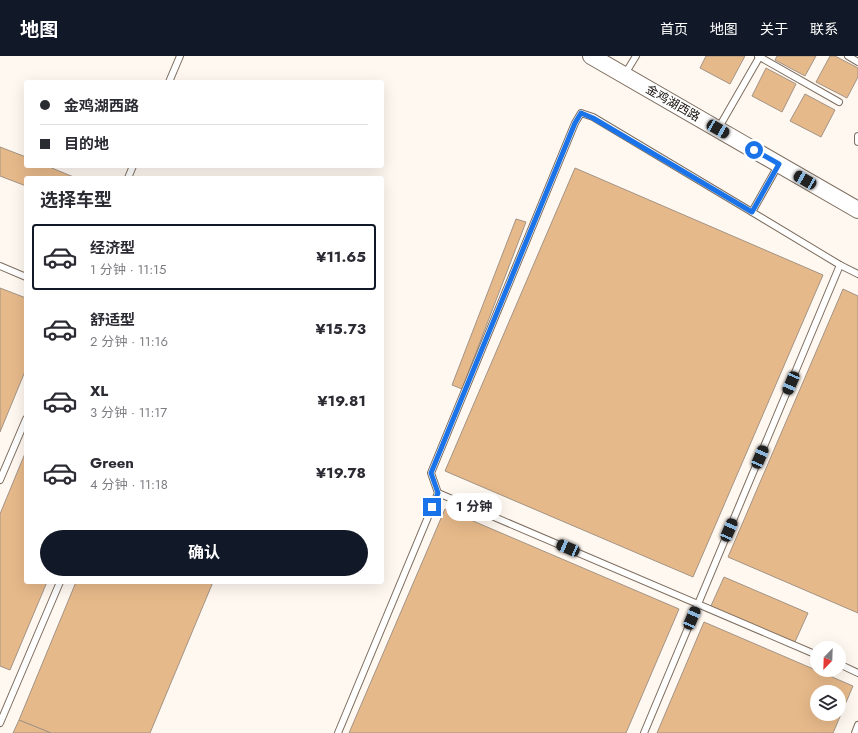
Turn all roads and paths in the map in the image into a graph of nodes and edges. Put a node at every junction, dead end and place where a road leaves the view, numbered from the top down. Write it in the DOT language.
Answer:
graph roads {
  1 [pos="180,56"];
  2 [pos="591,56"];
  3 [pos="636,56"];
  4 [pos="759,56"];
  5 [pos="848,56"];
  6 [pos="858,62"];
  7 [pos="625,75"];
  8 [pos="170,80"];
  9 [pos="839,102"];
  10 [pos="718,129"];
  11 [pos="858,136"];
  12 [pos="858,142"];
  13 [pos="779,164"];
  14 [pos="858,210"];
  15 [pos="752,212"];
  16 [pos="0,266"];
  17 [pos="840,266"];
  18 [pos="858,274"];
  19 [pos="24,276"];
  20 [pos="24,424"];
  21 [pos="0,480"];
  22 [pos="438,493"];
  23 [pos="59,584"];
  24 [pos="698,604"];
  25 [pos="810,652"];
  26 [pos="846,667"];
  27 [pos="858,672"];
  28 [pos="0,723"];
  29 [pos="858,725"];
  30 [pos="338,733"];
  31 [pos="644,733"];
  32 [pos="855,733"];
  1 -- 8 [label="lane"];
  2 -- 7 [label="street, 金鸡湖西路"];
  3 -- 7 [label="lane"];
  4 -- 9 [label="lane"];
  4 -- 10 [label="lane"];
  5 -- 6 [label="lane"];
  7 -- 10 [label="street, 金鸡湖西路"];
  10 -- 13 [label="street, 金鸡湖西路"];
  11 -- 12 [label="lane"];
  13 -- 14 [label="street, 金鸡湖西路"];
  13 -- 15 [label="lane"];
  15 -- 17 [label="lane"];
  15 -- 22 [label="lane"];
  16 -- 19 [label="lane"];
  17 -- 18 [label="lane"];
  17 -- 24 [label="lane"];
  20 -- 21 [label="lane"];
  22 -- 24 [label="lane"];
  22 -- 30 [label="lane"];
  23 -- 28 [label="lane"];
  24 -- 25 [label="lane"];
  24 -- 31 [label="lane"];
  26 -- 27 [label="lane"];
  29 -- 32 [label="lane"];
}
